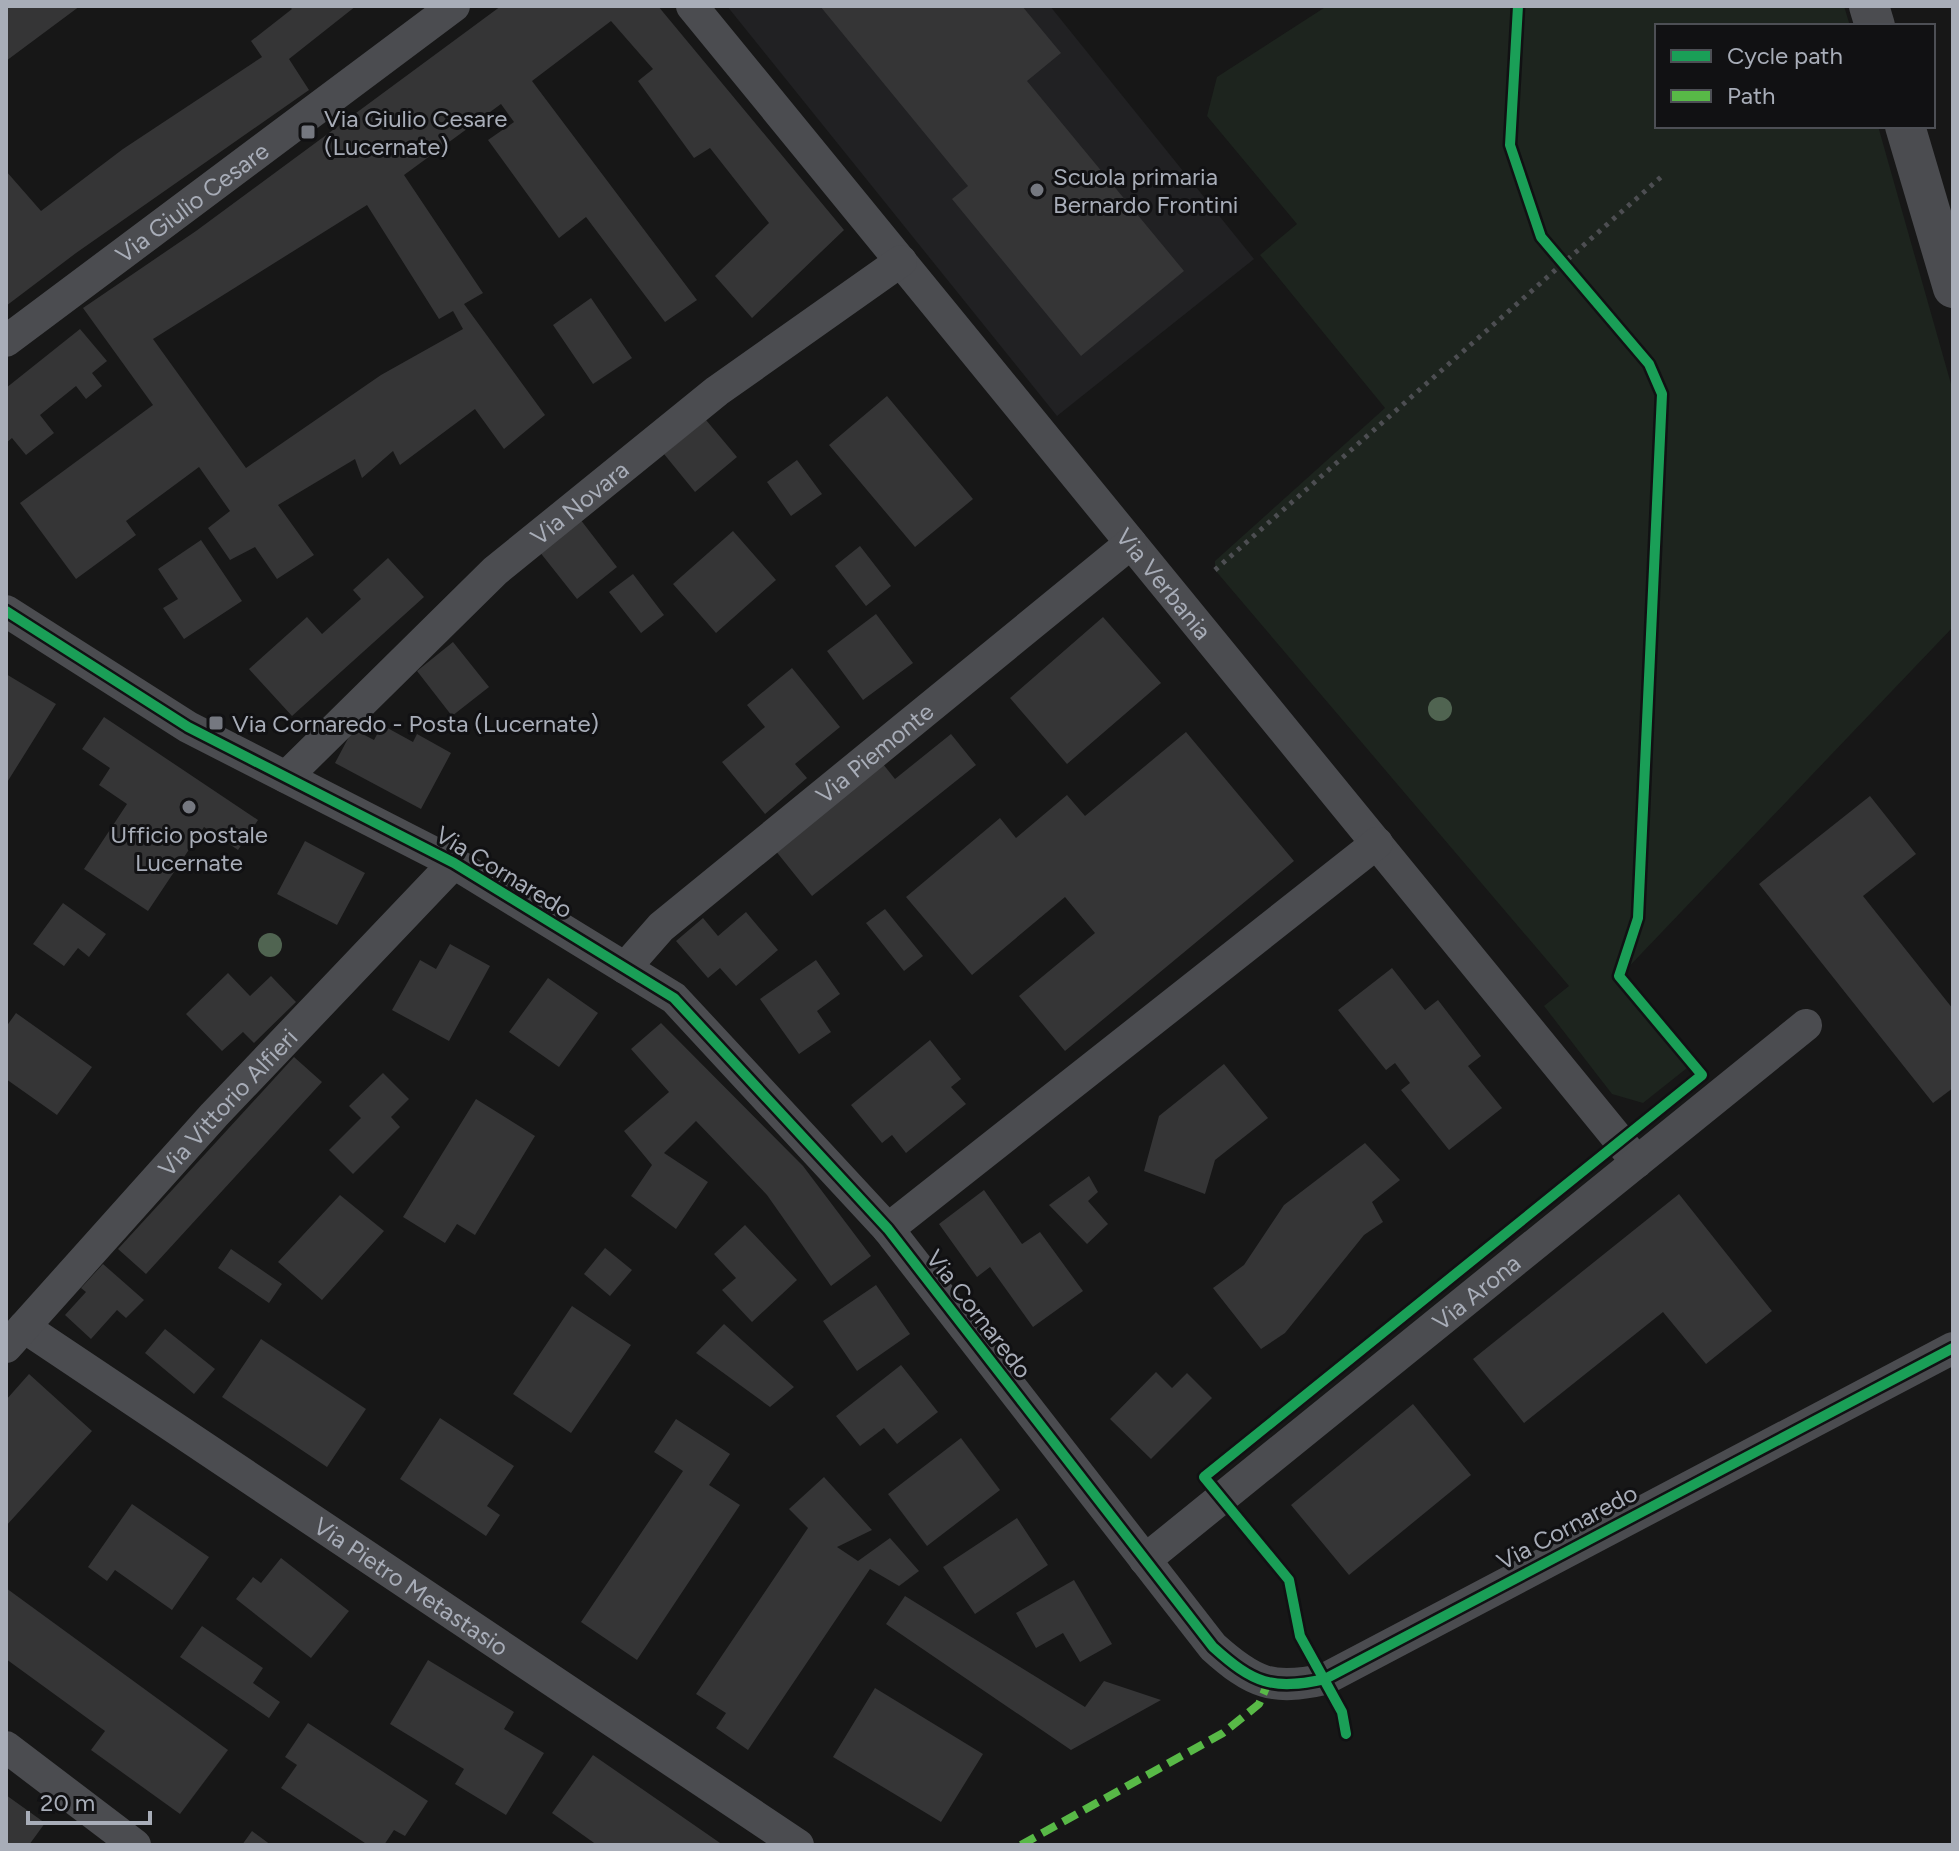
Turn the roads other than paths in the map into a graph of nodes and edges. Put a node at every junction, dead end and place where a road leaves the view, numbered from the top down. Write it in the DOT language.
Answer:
graph roads {
  1 [pos="454,6"];
  2 [pos="692,6"];
  3 [pos="1906,128"];
  4 [pos="901,261"];
  5 [pos="1953,288"];
  6 [pos="6,341"];
  7 [pos="1131,543"];
  8 [pos="6,611"];
  9 [pos="286,777"];
  10 [pos="1377,843"];
  11 [pos="454,863"];
  12 [pos="625,968"];
  13 [pos="1806,1025"];
  14 [pos="1637,1162"];
  15 [pos="888,1229"];
  16 [pos="1953,1335"];
  17 [pos="15,1337"];
  18 [pos="1939,1354"];
  19 [pos="1145,1560"];
  20 [pos="6,1747"];
  21 [pos="135,1845"];
  22 [pos="798,1845"];
  1 -- 6 [label="street, Via Giulio Cesare"];
  2 -- 4 [label="street, Via Verbania"];
  3 -- 5 [label="street"];
  4 -- 7 [label="street, Via Verbania"];
  4 -- 9 [label="street, Via Novara"];
  7 -- 10 [label="street, Via Verbania"];
  7 -- 12 [label="street, Via Piemonte"];
  8 -- 9 [label="street, Via Cornaredo"];
  9 -- 11 [label="street, Via Cornaredo"];
  10 -- 14 [label="street, Via Verbania"];
  10 -- 15 [label="street"];
  11 -- 12 [label="street, Via Cornaredo"];
  11 -- 17 [label="street, Via Vittorio Alfieri"];
  12 -- 15 [label="street, Via Cornaredo"];
  13 -- 14 [label="street, Via Arona"];
  14 -- 19 [label="street, Via Arona"];
  15 -- 19 [label="street, Via Cornaredo"];
  16 -- 18 [label="street, Via Cornaredo"];
  17 -- 22 [label="street, Via Pietro Metastasio"];
  18 -- 19 [label="street, Via Cornaredo"];
  20 -- 21 [label="street"];
}
